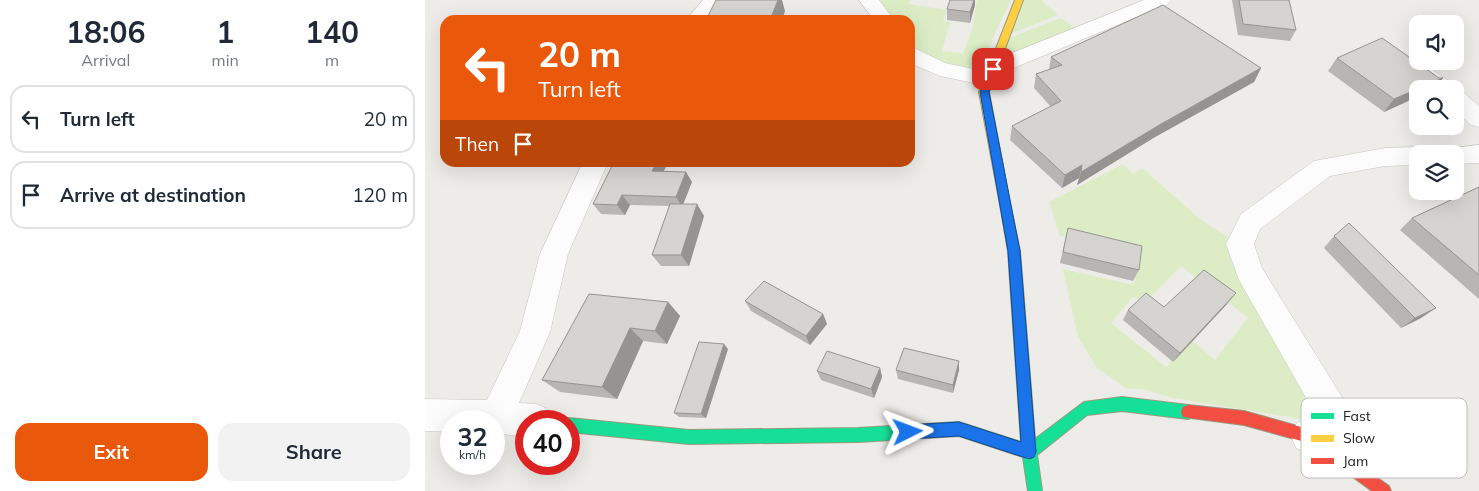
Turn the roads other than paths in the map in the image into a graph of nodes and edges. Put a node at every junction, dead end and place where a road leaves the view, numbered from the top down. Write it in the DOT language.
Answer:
graph roads {
  1 [pos="713,0"];
  2 [pos="869,0"];
  3 [pos="1019,0"];
  4 [pos="1161,0"];
  5 [pos="700,15"];
  6 [pos="880,15"];
  7 [pos="1388,50"];
  8 [pos="915,57"];
  9 [pos="991,74"];
  10 [pos="1432,80"];
  11 [pos="1464,105"];
  12 [pos="1479,119"];
  13 [pos="1479,154"];
  14 [pos="1464,155"];
  15 [pos="1409,156"];
  16 [pos="594,167"];
  17 [pos="1324,398"];
  18 [pos="499,410"];
  19 [pos="425,415"];
  20 [pos="440,415"];
  21 [pos="580,426"];
  22 [pos="1301,434"];
  23 [pos="1029,452"];
  24 [pos="1366,478"];
  25 [pos="1035,491"];
  26 [pos="1384,491"];
  1 -- 5 [label="street"];
  2 -- 6 [label="street"];
  3 -- 9 [label="street"];
  4 -- 9 [label="street"];
  7 -- 10 [label="street"];
  8 -- 9 [label="street"];
  9 -- 23 [label="street"];
  11 -- 12 [label="street"];
  13 -- 14 [label="street"];
  15 -- 17 [label="street"];
  16 -- 18 [label="street"];
  19 -- 20 [label="street"];
  21 -- 23 [label="street"];
  22 -- 23 [label="street"];
  23 -- 25 [label="street"];
  24 -- 26 [label="street"];
}
